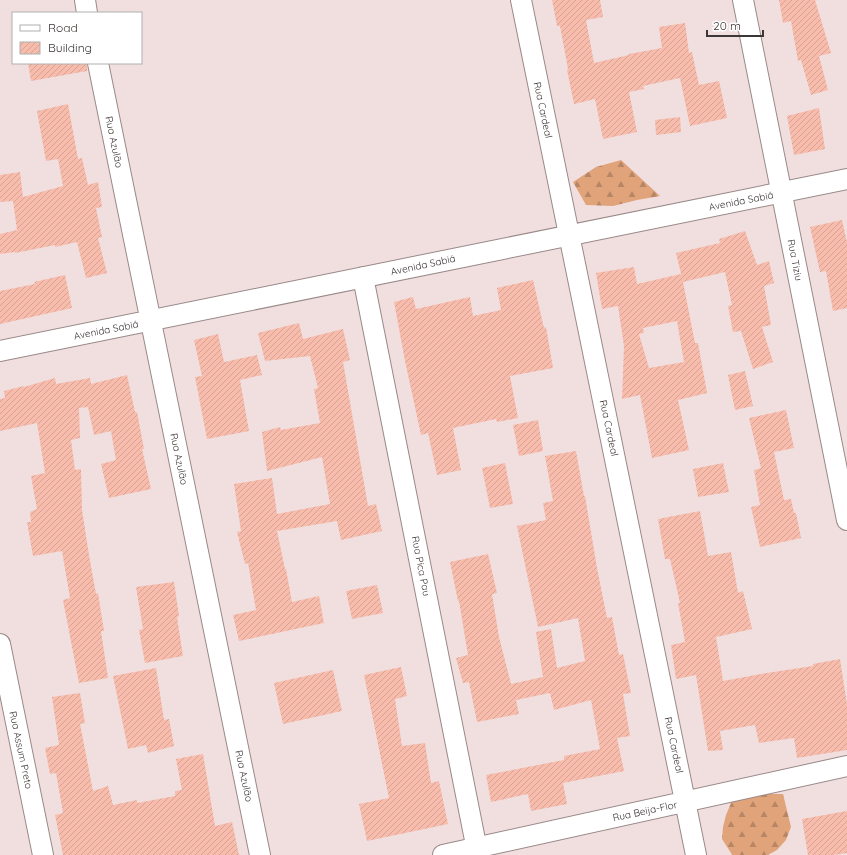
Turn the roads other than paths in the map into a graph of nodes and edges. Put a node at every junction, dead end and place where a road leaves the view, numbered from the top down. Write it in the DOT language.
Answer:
graph roads {
  1 [pos="85,0"];
  2 [pos="521,0"];
  3 [pos="743,0"];
  4 [pos="88,12"];
  5 [pos="98,64"];
  6 [pos="847,179"];
  7 [pos="781,193"];
  8 [pos="569,236"];
  9 [pos="364,277"];
  10 [pos="150,321"];
  11 [pos="0,351"];
  12 [pos="847,520"];
  13 [pos="0,644"];
  14 [pos="847,766"];
  15 [pos="686,803"];
  16 [pos="477,852"];
  17 [pos="43,855"];
  18 [pos="260,855"];
  19 [pos="443,855"];
  20 [pos="696,855"];
  1 -- 4 [label="street"];
  2 -- 8 [label="street, Rua Cardeal"];
  3 -- 7 [label="street, Rua Tiziu"];
  5 -- 10 [label="street, Rua Azulão"];
  6 -- 7 [label="street, Avenida Sabiá"];
  7 -- 8 [label="street, Avenida Sabiá"];
  7 -- 12 [label="street, Rua Tiziu"];
  8 -- 9 [label="street, Avenida Sabiá"];
  8 -- 15 [label="street, Rua Cardeal"];
  9 -- 10 [label="street, Avenida Sabiá"];
  9 -- 16 [label="street, Rua Pica Pau"];
  10 -- 11 [label="street, Avenida Sabiá"];
  10 -- 18 [label="street, Rua Azulão"];
  13 -- 17 [label="street, Rua Assum Preto"];
  14 -- 15 [label="street, Rua Beija-Flor"];
  15 -- 16 [label="street, Rua Beija-Flor"];
  15 -- 20 [label="street, Rua Cardeal"];
  16 -- 19 [label="street, Rua Beija-Flor"];
}
